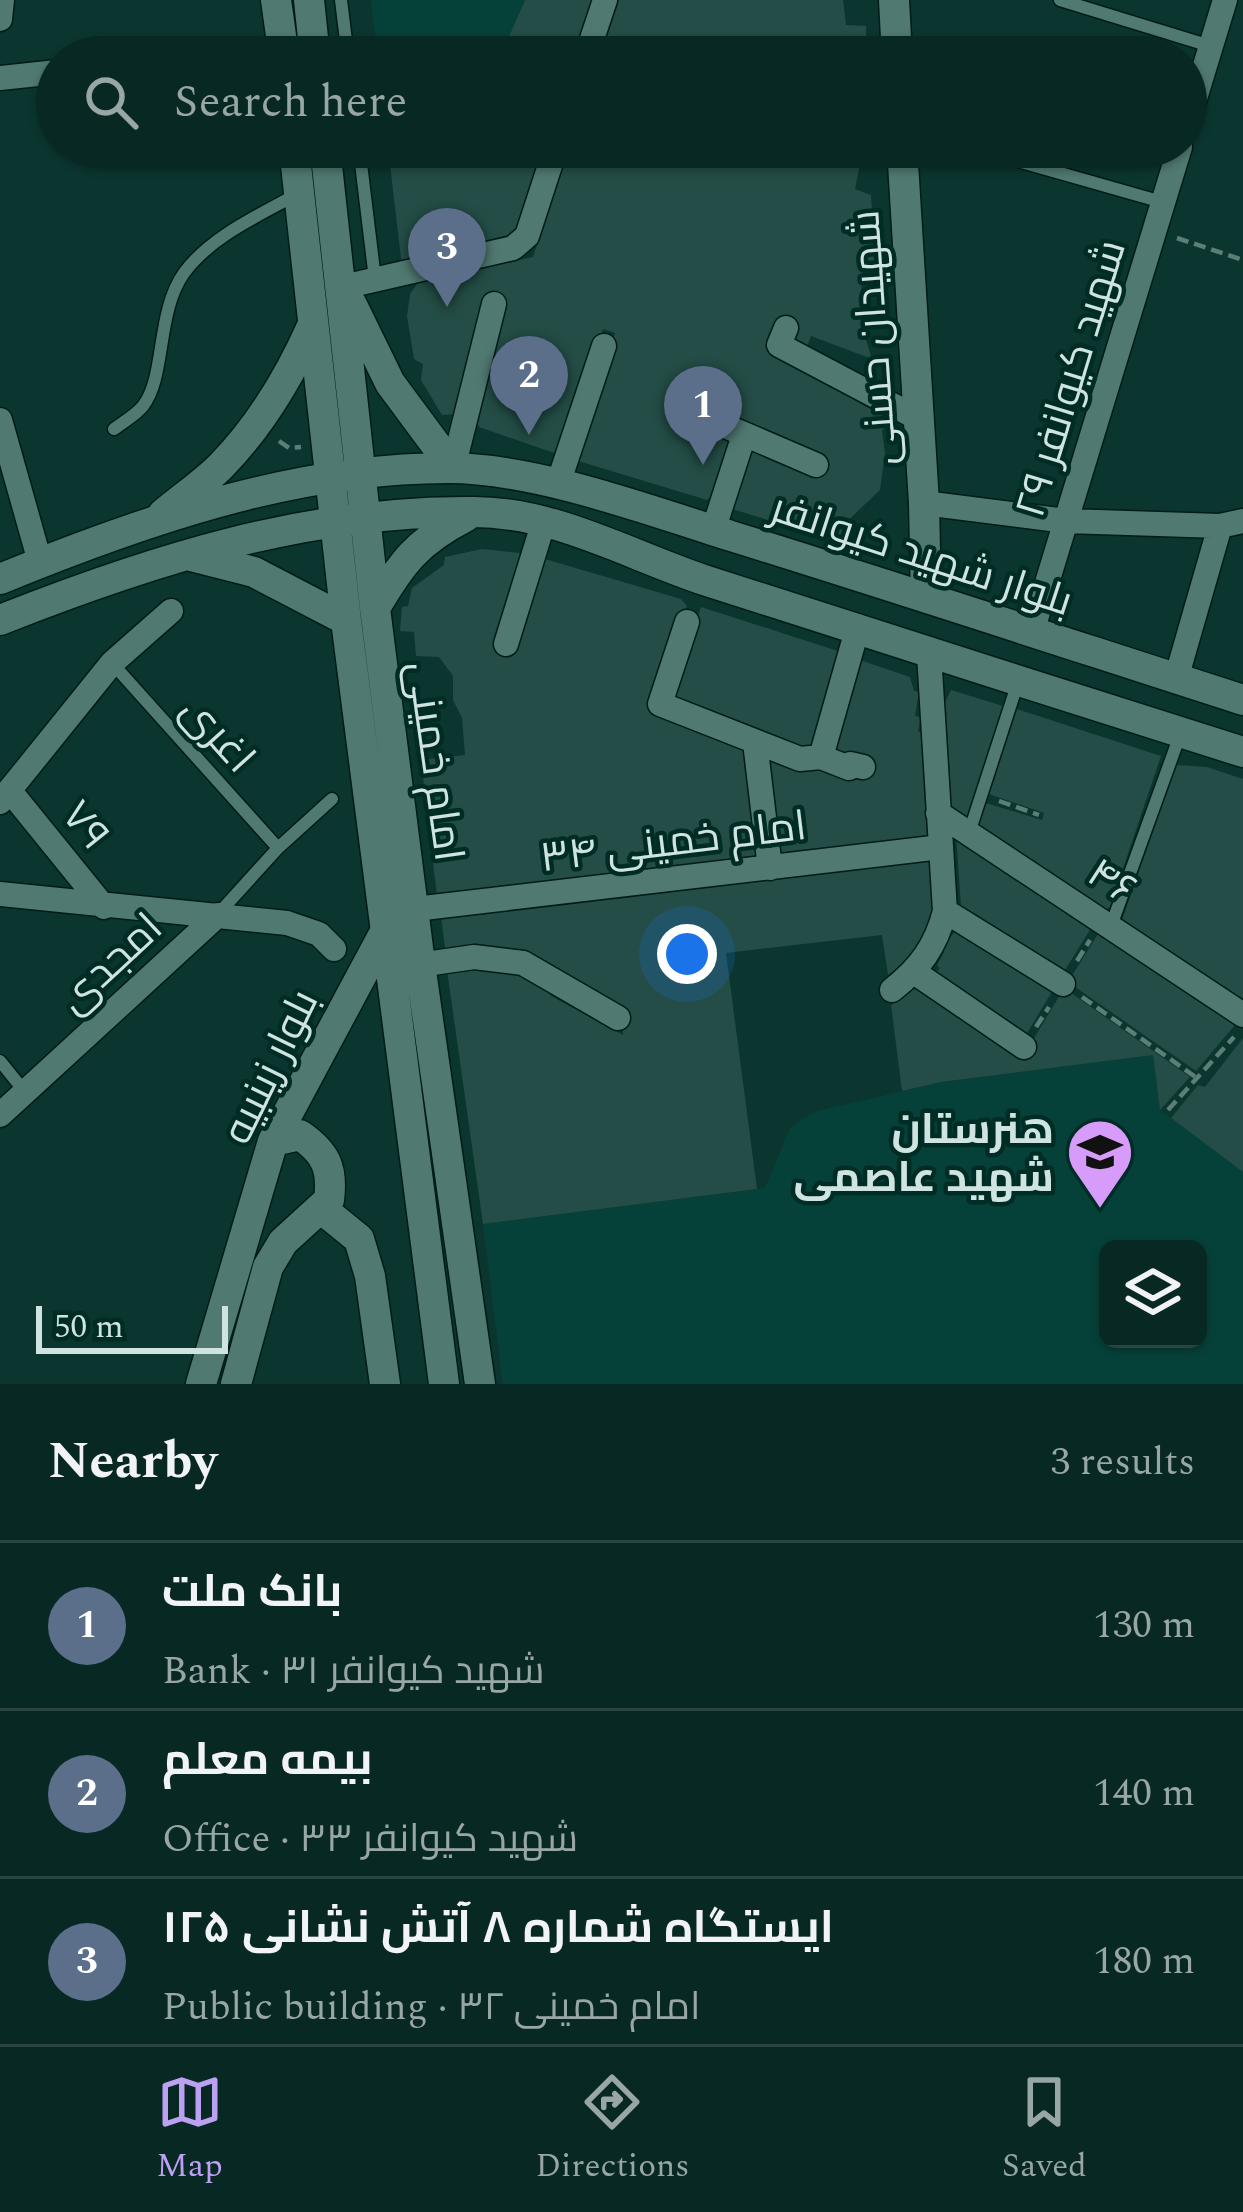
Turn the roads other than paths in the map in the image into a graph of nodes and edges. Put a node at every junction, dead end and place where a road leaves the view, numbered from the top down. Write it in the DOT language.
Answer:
graph roads {
  1 [pos="2,0"];
  2 [pos="276,0"];
  3 [pos="309,0"];
  4 [pos="341,0"];
  5 [pos="605,0"];
  6 [pos="894,0"];
  7 [pos="1060,0"];
  8 [pos="1226,0"];
  9 [pos="0,19"];
  10 [pos="281,36"];
  11 [pos="313,36"];
  12 [pos="345,36"];
  13 [pos="593,36"];
  14 [pos="896,36"];
  15 [pos="1178,36"];
  16 [pos="1207,45"];
  17 [pos="1211,46"];
  18 [pos="1207,59"];
  19 [pos="36,74"];
  20 [pos="0,78"];
  21 [pos="297,168"];
  22 [pos="328,168"];
  23 [pos="362,168"];
  24 [pos="549,168"];
  25 [pos="903,168"];
  26 [pos="1043,168"];
  27 [pos="1174,168"];
  28 [pos="300,192"];
  29 [pos="1163,202"];
  30 [pos="375,280"];
  31 [pos="343,287"];
  32 [pos="494,304"];
  33 [pos="313,324"];
  34 [pos="786,328"];
  35 [pos="604,346"];
  36 [pos="919,418"];
  37 [pos="709,419"];
  38 [pos="0,420"];
  39 [pos="114,429"];
  40 [pos="744,435"];
  41 [pos="816,465"];
  42 [pos="453,468"];
  43 [pos="361,475"];
  44 [pos="329,479"];
  45 [pos="558,484"];
  46 [pos="924,503"];
  47 [pos="476,512"];
  48 [pos="156,520"];
  49 [pos="350,521"];
  50 [pos="544,521"];
  51 [pos="1066,521"];
  52 [pos="1232,524"];
  53 [pos="713,531"];
  54 [pos="181,553"];
  55 [pos="40,562"];
  56 [pos="0,579"];
  57 [pos="926,596"];
  58 [pos="171,611"];
  59 [pos="360,614"];
  60 [pos="0,620"];
  61 [pos="687,622"];
  62 [pos="857,630"];
  63 [pos="1032,632"];
  64 [pos="506,644"];
  65 [pos="929,654"];
  66 [pos="112,663"];
  67 [pos="1176,679"];
  68 [pos="1018,681"];
  69 [pos="1243,700"];
  70 [pos="1180,732"];
  71 [pos="755,742"];
  72 [pos="1243,752"];
  73 [pos="821,757"];
  74 [pos="863,767"];
  75 [pos="5,796"];
  76 [pos="332,799"];
  77 [pos="938,813"];
  78 [pos="969,832"];
  79 [pos="941,847"];
  80 [pos="278,848"];
  81 [pos="770,868"];
  82 [pos="0,894"];
  83 [pos="104,907"];
  84 [pos="415,909"];
  85 [pos="946,911"];
  86 [pos="218,915"];
  87 [pos="1111,926"];
  88 [pos="386,930"];
  89 [pos="334,949"];
  90 [pos="405,967"];
  91 [pos="914,972"];
  92 [pos="1063,984"];
  93 [pos="892,990"];
  94 [pos="618,1018"];
  95 [pos="1243,1025"];
  96 [pos="1024,1046"];
  97 [pos="0,1061"];
  98 [pos="26,1093"];
  99 [pos="0,1115"];
  100 [pos="273,1141"];
  101 [pos="322,1209"];
  102 [pos="201,1384"];
  103 [pos="236,1384"];
  104 [pos="385,1384"];
  105 [pos="444,1384"];
  106 [pos="480,1384"];
  1 -- 9 [label="street"];
  2 -- 10 [label="main road"];
  3 -- 11 [label="main road"];
  4 -- 12 [label="lane"];
  5 -- 13 [label="street"];
  6 -- 14 [label="main road"];
  7 -- 15 [label="lane"];
  8 -- 17 [label="street"];
  16 -- 17 [label="lane"];
  17 -- 18 [label="street"];
  19 -- 20 [label="street"];
  21 -- 28 [label="main road, امام خمینی"];
  22 -- 31 [label="main road, امام خمینی"];
  23 -- 30 [label="lane"];
  24 -- 30 [label="street"];
  25 -- 36 [label="main road, شهیدان حسنی"];
  26 -- 29 [label="lane"];
  27 -- 29 [label="street, شهید کیوانفر ۲۹"];
  28 -- 33 [label="main road, امام خمینی"];
  28 -- 39 [label="lane"];
  29 -- 51 [label="street, شهید کیوانفر ۲۹"];
  30 -- 31 [label="street"];
  31 -- 42 [label="main road"];
  31 -- 43 [label="main road, امام خمینی"];
  32 -- 42 [label="street"];
  33 -- 44 [label="main road, امام خمینی"];
  33 -- 48 [label="main road"];
  34 -- 36 [label="street"];
  35 -- 45 [label="street"];
  36 -- 46 [label="main road, شهیدان حسنی"];
  37 -- 40 [label="street"];
  38 -- 55 [label="street"];
  40 -- 41 [label="street"];
  40 -- 53 [label="street"];
  42 -- 43 [label="main road, بلوار شهید کیوانفر"];
  42 -- 45 [label="main road, بلوار شهید کیوانفر"];
  43 -- 44 [label="main road, بلوار شهید کیوانفر"];
  43 -- 49 [label="main road, امام خمینی"];
  44 -- 48 [label="main road, بلوار شهید کیوانفر"];
  44 -- 49 [label="main road, امام خمینی"];
  45 -- 53 [label="main road, بلوار شهید کیوانفر"];
  46 -- 51 [label="street"];
  46 -- 57 [label="main road, شهیدان حسنی"];
  47 -- 49 [label="main road"];
  47 -- 50 [label="main road"];
  47 -- 59 [label="main road"];
  48 -- 55 [label="main road, بلوار شهید کیوانفر"];
  49 -- 54 [label="main road"];
  49 -- 59 [label="main road, امام خمینی"];
  50 -- 62 [label="main road"];
  50 -- 64 [label="street"];
  51 -- 52 [label="street"];
  51 -- 63 [label="street, شهید کیوانفر ۲۹"];
  52 -- 67 [label="street"];
  53 -- 57 [label="main road, بلوار شهید کیوانفر"];
  54 -- 59 [label="main road"];
  54 -- 60 [label="main road"];
  55 -- 56 [label="main road, بلوار شهید کیوانفر"];
  57 -- 63 [label="main road, بلوار شهید کیوانفر"];
  57 -- 65 [label="main road, شهیدان حسنی"];
  58 -- 66 [label="street"];
  59 -- 84 [label="main road, امام خمینی"];
  59 -- 88 [label="main road, امام خمینی"];
  61 -- 71 [label="street"];
  62 -- 65 [label="main road"];
  62 -- 73 [label="street"];
  63 -- 67 [label="main road, بلوار شهید کیوانفر"];
  65 -- 68 [label="main road"];
  65 -- 77 [label="street"];
  66 -- 75 [label="street"];
  66 -- 80 [label="lane, اغری"];
  67 -- 69 [label="main road, بلوار شهید کیوانفر"];
  68 -- 70 [label="main road"];
  68 -- 78 [label="lane"];
  70 -- 72 [label="main road"];
  70 -- 87 [label="lane"];
  71 -- 73 [label="street"];
  71 -- 81 [label="street"];
  73 -- 74 [label="street"];
  75 -- 83 [label="street, ۷۹"];
  76 -- 80 [label="lane"];
  77 -- 78 [label="street, ۴۶"];
  77 -- 79 [label="street"];
  78 -- 87 [label="street, ۴۶"];
  79 -- 81 [label="street, امام خمینی ۳۴"];
  79 -- 85 [label="street"];
  80 -- 86 [label="lane"];
  81 -- 84 [label="street, امام خمینی ۳۴"];
  82 -- 83 [label="street"];
  83 -- 86 [label="street"];
  84 -- 90 [label="main road, امام خمینی"];
  85 -- 91 [label="street"];
  85 -- 92 [label="street"];
  86 -- 89 [label="street"];
  86 -- 98 [label="street, امجدی"];
  87 -- 95 [label="street, ۴۶"];
  88 -- 90 [label="main road, امام خمینی"];
  88 -- 100 [label="main road, بلوار زینبیه"];
  90 -- 94 [label="street"];
  90 -- 105 [label="main road, امام خمینی"];
  90 -- 106 [label="main road, امام خمینی"];
  91 -- 93 [label="street"];
  91 -- 96 [label="street"];
  97 -- 98 [label="lane"];
  98 -- 99 [label="street, امجدی"];
  100 -- 101 [label="main road"];
  100 -- 102 [label="main road, بلوار زینبیه"];
  101 -- 103 [label="main road"];
  101 -- 104 [label="main road"];
}
